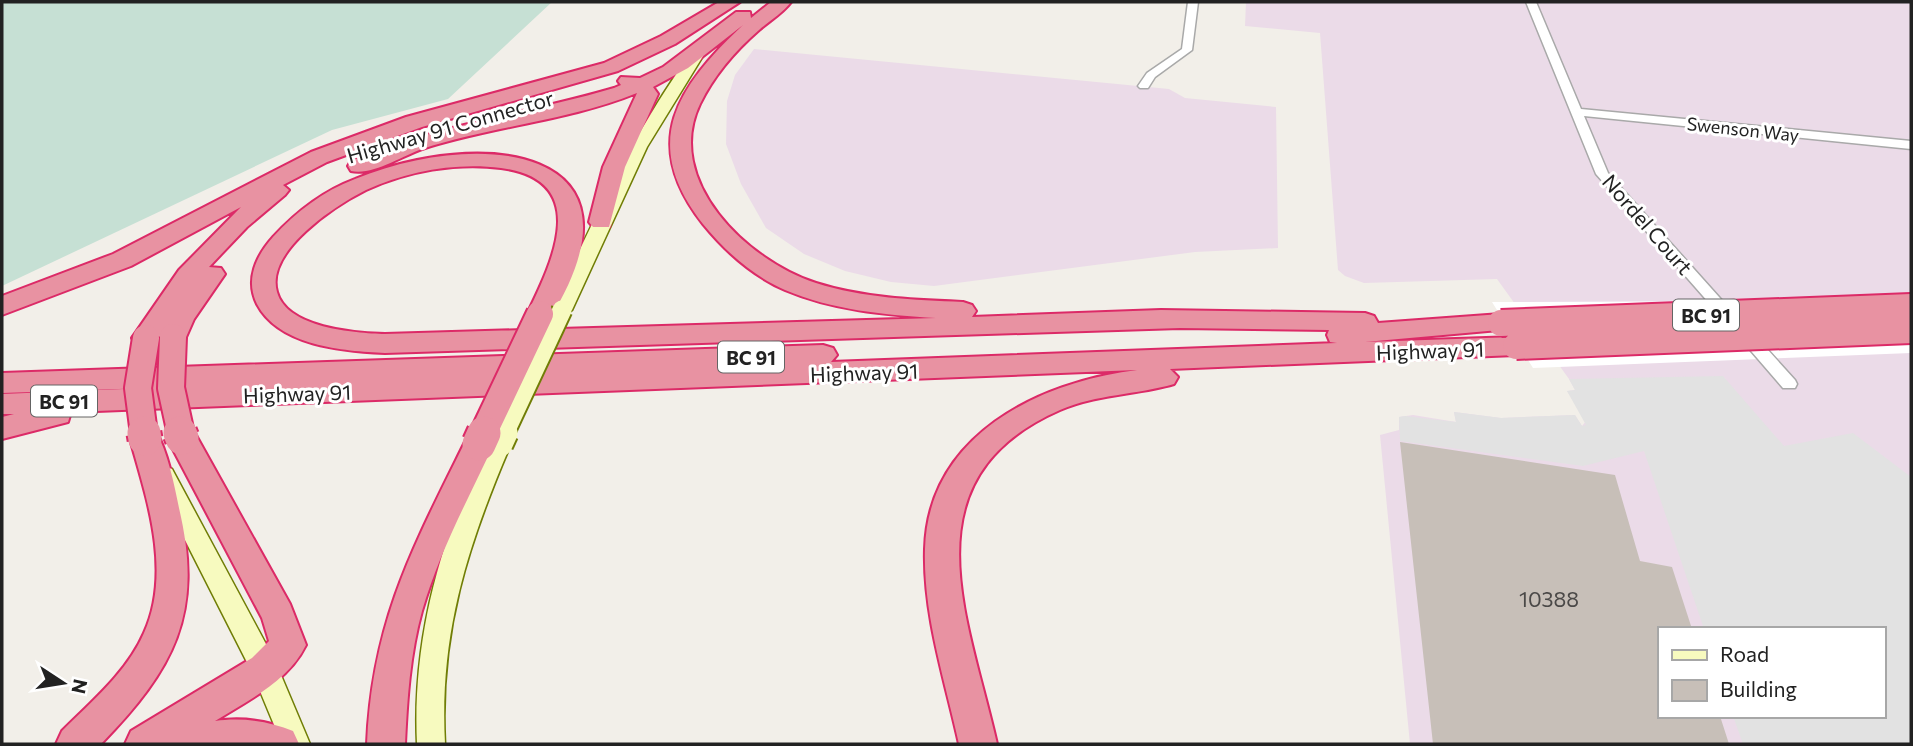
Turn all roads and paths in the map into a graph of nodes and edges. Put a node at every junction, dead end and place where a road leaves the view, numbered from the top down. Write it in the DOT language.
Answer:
graph roads {
  1 [pos="731,2"];
  2 [pos="747,2"];
  3 [pos="764,2"];
  4 [pos="782,2"];
  5 [pos="1194,2"];
  6 [pos="1531,2"];
  7 [pos="696,56"];
  8 [pos="608,79"];
  9 [pos="640,84"];
  10 [pos="1144,86"];
  11 [pos="1576,112"];
  12 [pos="1911,145"];
  13 [pos="298,177"];
  14 [pos="601,222"];
  15 [pos="2,306"];
  16 [pos="1911,307"];
  17 [pos="551,312"];
  18 [pos="2,313"];
  19 [pos="1177,320"];
  20 [pos="1911,330"];
  21 [pos="1508,334"];
  22 [pos="159,337"];
  23 [pos="1475,348"];
  24 [pos="2,383"];
  25 [pos="1789,384"];
  26 [pos="126,399"];
  27 [pos="2,404"];
  28 [pos="2,428"];
  29 [pos="145,439"];
  30 [pos="490,444"];
  31 [pos="265,670"];
  32 [pos="75,744"];
  33 [pos="144,744"];
  34 [pos="182,744"];
  35 [pos="280,744"];
  36 [pos="296,744"];
  37 [pos="386,744"];
  38 [pos="431,744"];
  39 [pos="978,744"];
  1 -- 15 [label="highway"];
  2 -- 8 [label="highway, Highway 91 Connector"];
  3 -- 7 [label="highway"];
  4 -- 19 [label="highway"];
  5 -- 10 [label="street"];
  6 -- 11 [label="street, Nordel Court"];
  7 -- 9 [label="highway"];
  7 -- 14 [label="main road"];
  8 -- 9 [label="highway"];
  8 -- 13 [label="highway, Highway 91 Connector"];
  9 -- 14 [label="highway"];
  9 -- 22 [label="highway"];
  11 -- 12 [label="street, Swenson Way"];
  11 -- 25 [label="street, Nordel Court"];
  13 -- 18 [label="highway"];
  13 -- 22 [label="highway, Highway 91 Connector"];
  14 -- 17 [label="main road"];
  16 -- 21 [label="highway, BC 91, bridge"];
  17 -- 19 [label="highway"];
  17 -- 30 [label="highway, bridge"];
  19 -- 21 [label="highway"];
  20 -- 21 [label="highway, BC 91, bridge"];
  21 -- 23 [label="highway, Highway 91 / BC 91"];
  21 -- 24 [label="highway, Highway 91 / BC 91"];
  22 -- 29 [label="highway, Highway 91 Connector, bridge"];
  22 -- 31 [label="highway, bridge"];
  23 -- 26 [label="highway, Highway 91 / BC 91"];
  23 -- 39 [label="highway"];
  26 -- 27 [label="highway, Highway 91 / BC 91"];
  26 -- 28 [label="highway"];
  29 -- 31 [label="main road, Highway 91 Connector"];
  29 -- 32 [label="highway"];
  30 -- 37 [label="highway"];
  30 -- 38 [label="main road"];
  31 -- 33 [label="highway"];
  31 -- 36 [label="main road, Highway 91 Connector"];
  34 -- 35 [label="highway"];
}
